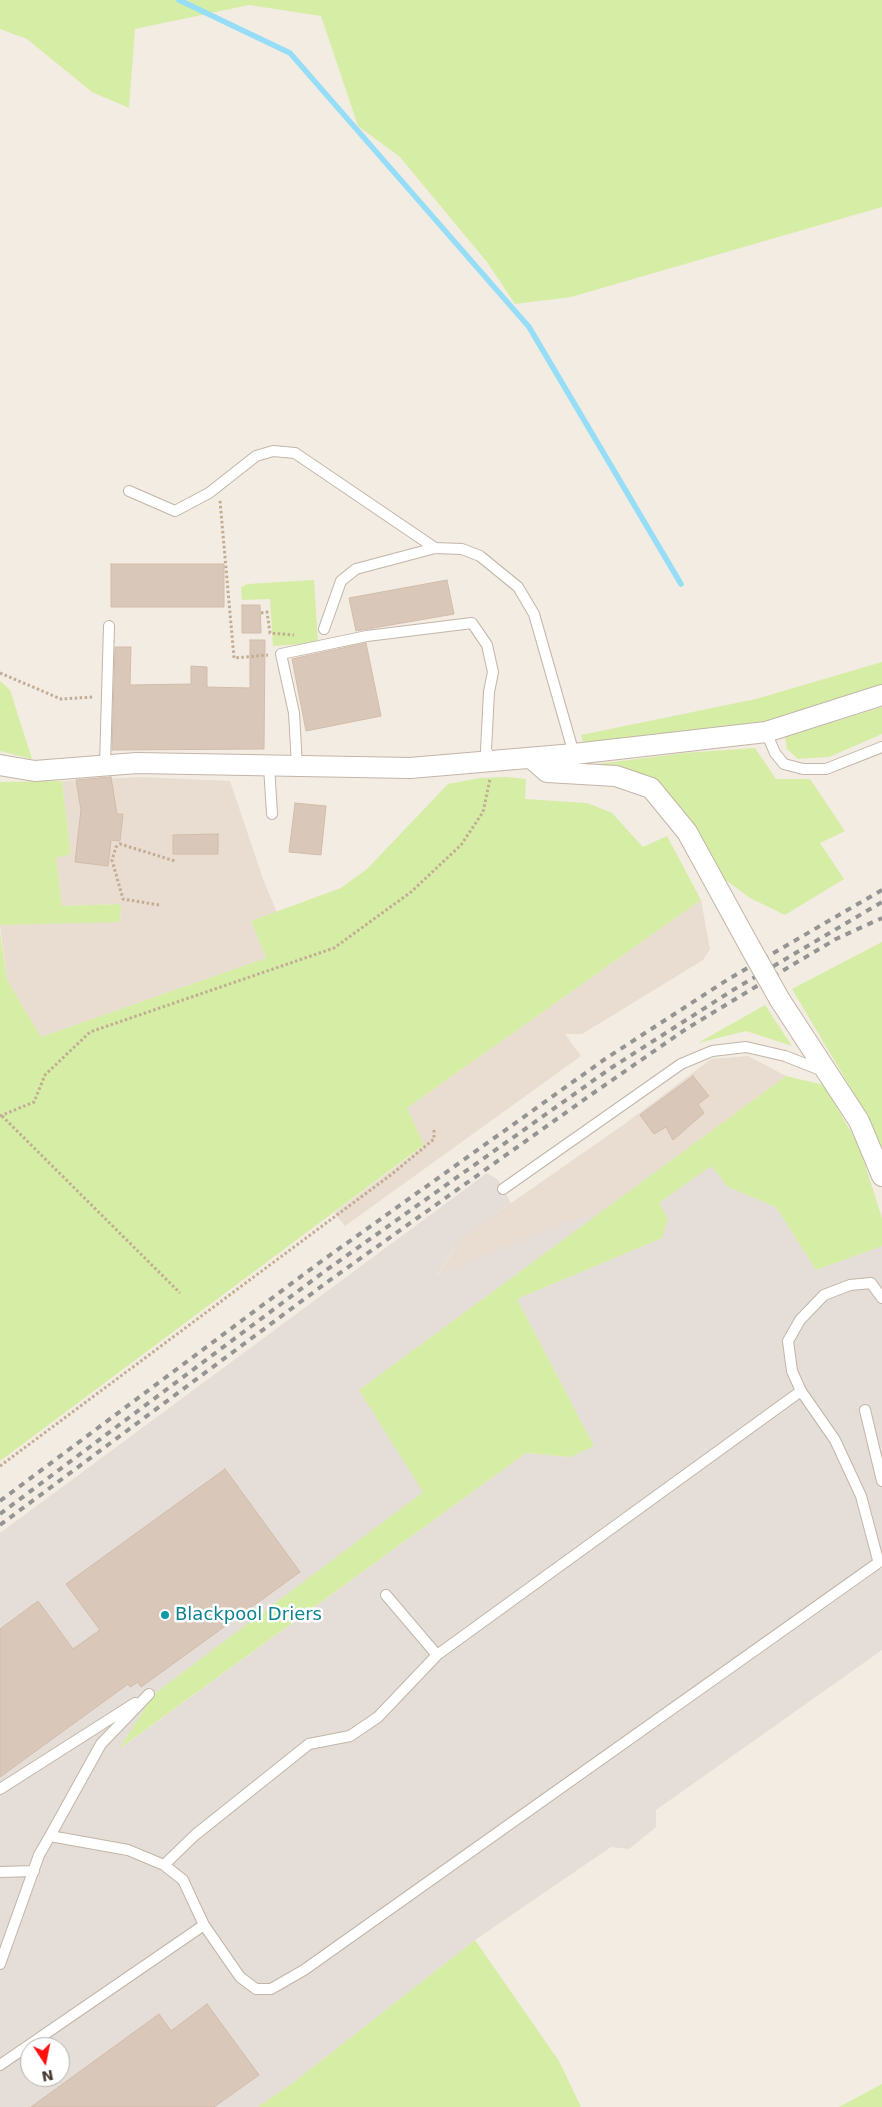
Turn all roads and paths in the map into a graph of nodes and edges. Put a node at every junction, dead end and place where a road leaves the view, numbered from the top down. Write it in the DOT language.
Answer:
graph roads {
  1 [pos="218,485"];
  2 [pos="130,491"];
  3 [pos="435,548"];
  4 [pos="261,612"];
  5 [pos="109,626"];
  6 [pos="324,629"];
  7 [pos="281,654"];
  8 [pos="0,673"];
  9 [pos="882,695"];
  10 [pos="107,697"];
  11 [pos="766,732"];
  12 [pos="882,746"];
  13 [pos="574,754"];
  14 [pos="531,758"];
  15 [pos="492,761"];
  16 [pos="0,765"];
  17 [pos="105,765"];
  18 [pos="269,766"];
  19 [pos="297,766"];
  20 [pos="272,814"];
  21 [pos="175,861"];
  22 [pos="159,905"];
  23 [pos="827,1073"];
  24 [pos="1,1116"];
  25 [pos="434,1129"];
  26 [pos="882,1176"];
  27 [pos="503,1189"];
  28 [pos="180,1293"];
  29 [pos="882,1298"];
  30 [pos="802,1391"];
  31 [pos="865,1410"];
  32 [pos="0,1466"];
  33 [pos="882,1481"];
  34 [pos="882,1540"];
  35 [pos="880,1560"];
  36 [pos="386,1595"];
  37 [pos="437,1654"];
  38 [pos="0,1789"];
  39 [pos="50,1836"];
  40 [pos="164,1864"];
  41 [pos="34,1871"];
  42 [pos="0,1872"];
  43 [pos="204,1925"];
  44 [pos="0,1964"];
  45 [pos="0,2065"];
  1 -- 2 [label="lane"];
  1 -- 3 [label="lane"];
  1 -- 7 [label="path"];
  3 -- 6 [label="lane"];
  3 -- 13 [label="lane"];
  4 -- 6 [label="path"];
  5 -- 10 [label="lane"];
  7 -- 15 [label="lane"];
  7 -- 19 [label="lane"];
  8 -- 10 [label="path"];
  9 -- 11 [label="street"];
  10 -- 17 [label="lane"];
  11 -- 12 [label="lane"];
  11 -- 13 [label="street"];
  13 -- 14 [label="street"];
  14 -- 15 [label="street"];
  14 -- 23 [label="street, bridge"];
  15 -- 19 [label="street"];
  15 -- 24 [label="path"];
  16 -- 17 [label="street"];
  17 -- 18 [label="street"];
  18 -- 19 [label="street"];
  18 -- 20 [label="lane"];
  21 -- 22 [label="path"];
  23 -- 26 [label="street"];
  23 -- 27 [label="lane"];
  24 -- 28 [label="path"];
  25 -- 32 [label="path"];
  29 -- 30 [label="lane"];
  30 -- 35 [label="lane"];
  30 -- 37 [label="lane"];
  31 -- 33 [label="lane"];
  34 -- 35 [label="lane"];
  35 -- 43 [label="lane"];
  36 -- 37 [label="lane"];
  37 -- 40 [label="lane"];
  38 -- 39 [label="lane"];
  39 -- 40 [label="lane"];
  39 -- 41 [label="lane"];
  40 -- 43 [label="lane"];
  41 -- 42 [label="lane"];
  41 -- 44 [label="lane"];
  43 -- 45 [label="lane"];
}
